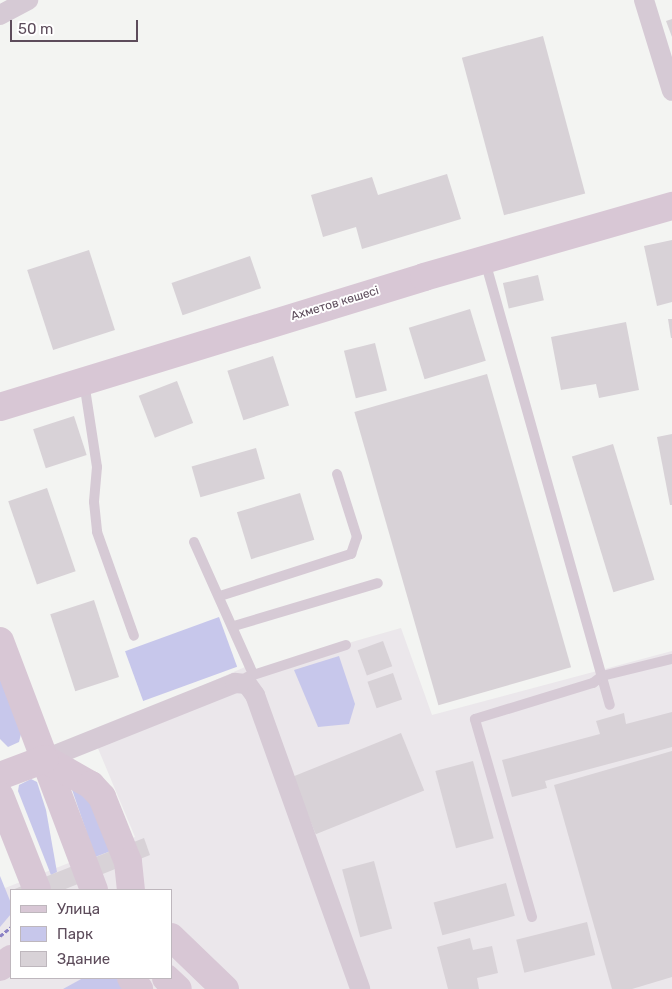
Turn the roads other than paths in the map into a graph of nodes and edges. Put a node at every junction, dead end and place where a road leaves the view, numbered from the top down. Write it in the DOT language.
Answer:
graph roads {
  1 [pos="28,0"];
  2 [pos="644,0"];
  3 [pos="0,15"];
  4 [pos="672,92"];
  5 [pos="672,206"];
  6 [pos="485,260"];
  7 [pos="84,381"];
  8 [pos="0,407"];
  9 [pos="337,474"];
  10 [pos="194,542"];
  11 [pos="378,584"];
  12 [pos="220,596"];
  13 [pos="234,626"];
  14 [pos="134,636"];
  15 [pos="0,641"];
  16 [pos="346,645"];
  17 [pos="672,659"];
  18 [pos="602,676"];
  19 [pos="244,678"];
  20 [pos="610,705"];
  21 [pos="45,759"];
  22 [pos="0,776"];
  23 [pos="0,796"];
  24 [pos="92,887"];
  25 [pos="37,889"];
  26 [pos="132,889"];
  27 [pos="532,917"];
  28 [pos="172,938"];
  29 [pos="10,960"];
  30 [pos="0,969"];
  31 [pos="131,979"];
  32 [pos="167,979"];
  33 [pos="139,989"];
  34 [pos="178,989"];
  35 [pos="225,989"];
  36 [pos="360,989"];
  1 -- 3 [label="street"];
  2 -- 4 [label="street"];
  5 -- 6 [label="street, Ахметов көшесі"];
  6 -- 7 [label="street, Ахметов көшесі"];
  6 -- 18 [label="lane"];
  7 -- 8 [label="street, Ахметов көшесі"];
  7 -- 14 [label="lane"];
  9 -- 12 [label="lane"];
  10 -- 12 [label="lane"];
  11 -- 13 [label="lane"];
  12 -- 13 [label="lane"];
  13 -- 19 [label="lane"];
  15 -- 21 [label="street"];
  16 -- 19 [label="lane"];
  17 -- 18 [label="lane"];
  18 -- 20 [label="lane"];
  18 -- 27 [label="lane"];
  19 -- 21 [label="street"];
  19 -- 36 [label="street"];
  21 -- 22 [label="street"];
  21 -- 24 [label="street"];
  21 -- 26 [label="street"];
  23 -- 25 [label="street"];
  28 -- 35 [label="street"];
  29 -- 30 [label="street"];
  31 -- 33 [label="street"];
  32 -- 34 [label="street"];
}
